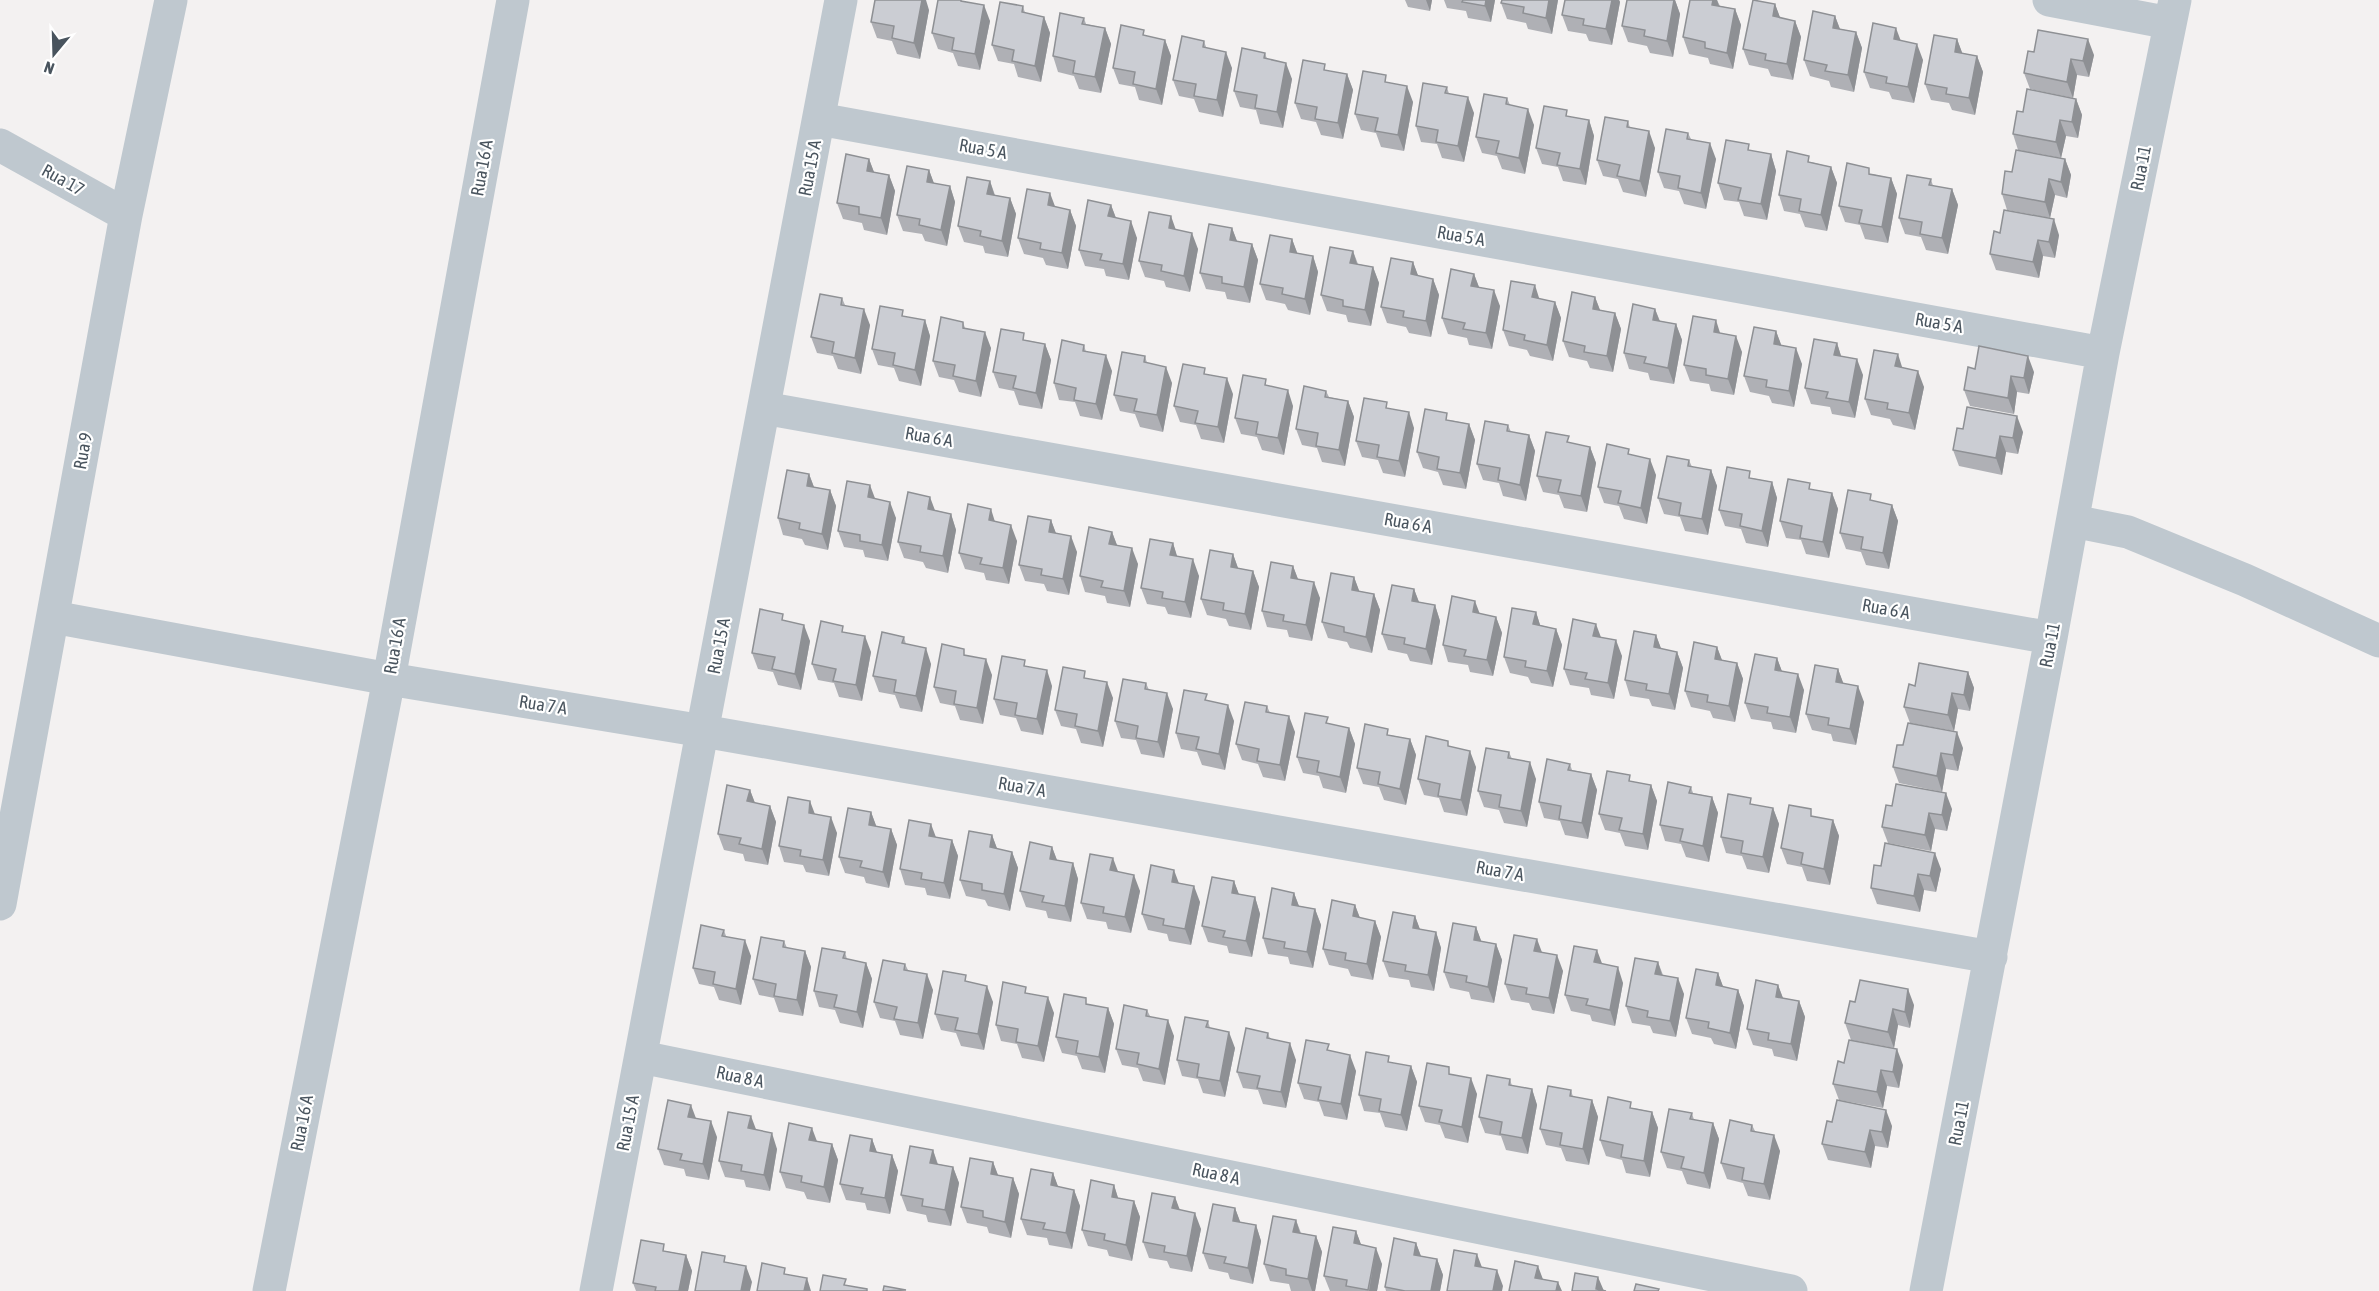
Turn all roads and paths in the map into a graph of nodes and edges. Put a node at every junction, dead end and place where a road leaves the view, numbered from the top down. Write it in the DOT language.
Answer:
graph roads {
  1 [pos="171,0"];
  2 [pos="513,0"];
  3 [pos="841,0"];
  4 [pos="2049,0"];
  5 [pos="2172,12"];
  6 [pos="819,119"];
  7 [pos="0,145"];
  8 [pos="126,215"];
  9 [pos="2103,353"];
  10 [pos="764,408"];
  11 [pos="2073,521"];
  12 [pos="52,617"];
  13 [pos="2052,638"];
  14 [pos="2379,641"];
  15 [pos="389,679"];
  16 [pos="703,731"];
  17 [pos="0,904"];
  18 [pos="1990,957"];
  19 [pos="641,1057"];
  20 [pos="269,1291"];
  21 [pos="596,1291"];
  22 [pos="1791,1291"];
  23 [pos="1926,1291"];
  1 -- 8 [label="street, Rua 9"];
  2 -- 15 [label="street, Rua 16 A"];
  3 -- 6 [label="street, Rua 15 A"];
  4 -- 5 [label="street"];
  5 -- 9 [label="street, Rua 11"];
  6 -- 9 [label="street, Rua 5 A"];
  6 -- 10 [label="street, Rua 15 A"];
  7 -- 8 [label="street, Rua 17"];
  8 -- 12 [label="street, Rua 9"];
  9 -- 11 [label="street, Rua 11"];
  10 -- 13 [label="street, Rua 6 A"];
  10 -- 16 [label="street, Rua 15 A"];
  11 -- 13 [label="street, Rua 11"];
  11 -- 14 [label="street"];
  12 -- 15 [label="street, Rua 7 A"];
  12 -- 17 [label="street, Rua 9"];
  13 -- 18 [label="street, Rua 11"];
  15 -- 16 [label="street, Rua 7 A"];
  15 -- 20 [label="street, Rua 16 A"];
  16 -- 18 [label="street, Rua 7 A"];
  16 -- 19 [label="street, Rua 15 A"];
  18 -- 23 [label="street, Rua 11"];
  19 -- 21 [label="street, Rua 15 A"];
  19 -- 22 [label="street, Rua 8 A"];
}
